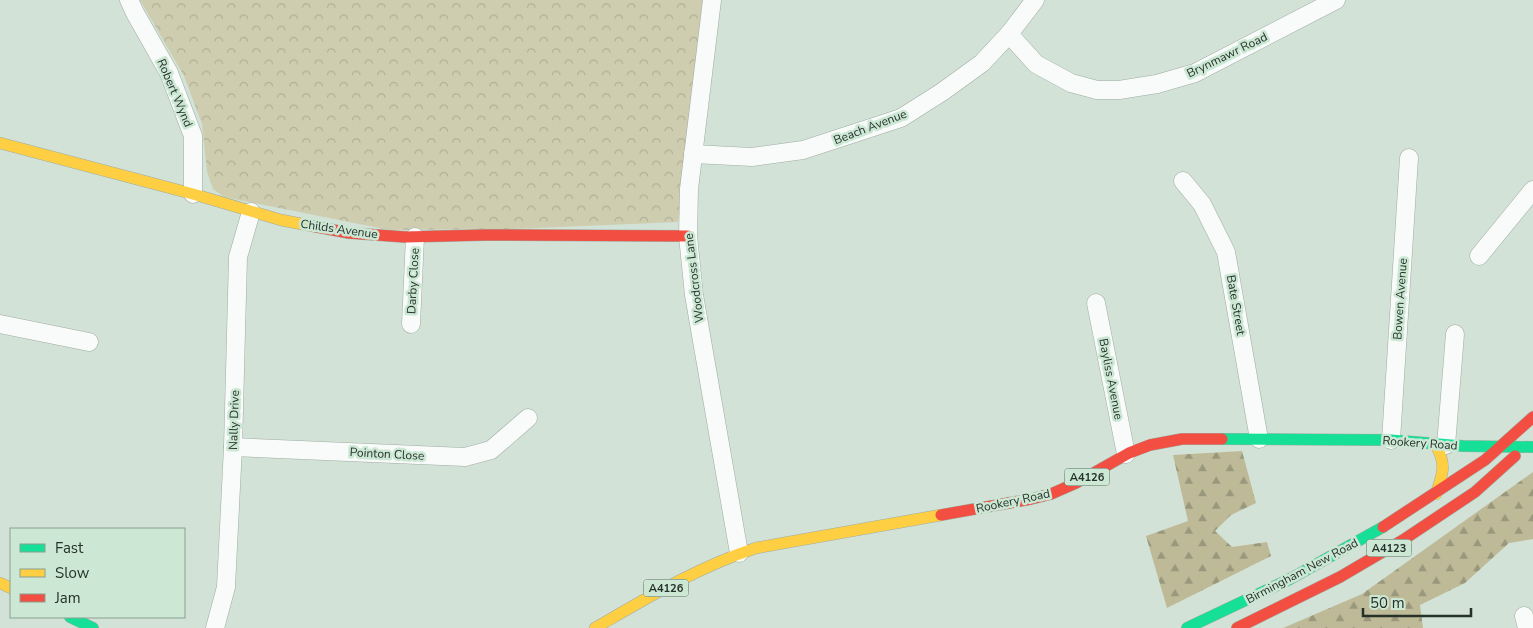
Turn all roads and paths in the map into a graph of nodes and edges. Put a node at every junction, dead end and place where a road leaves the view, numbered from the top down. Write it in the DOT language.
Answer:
graph roads {
  1 [pos="130,0"];
  2 [pos="712,0"];
  3 [pos="1035,0"];
  4 [pos="1336,0"];
  5 [pos="1010,34"];
  6 [pos="0,142"];
  7 [pos="693,154"];
  8 [pos="1409,158"];
  9 [pos="1183,181"];
  10 [pos="1533,190"];
  11 [pos="193,194"];
  12 [pos="251,212"];
  13 [pos="688,236"];
  14 [pos="415,237"];
  15 [pos="1479,256"];
  16 [pos="1096,304"];
  17 [pos="0,324"];
  18 [pos="411,324"];
  19 [pos="1455,334"];
  20 [pos="89,342"];
  21 [pos="1533,417"];
  22 [pos="528,418"];
  23 [pos="1259,440"];
  24 [pos="1391,440"];
  25 [pos="1441,444"];
  26 [pos="1531,445"];
  27 [pos="233,447"];
  28 [pos="1501,447"];
  29 [pos="1126,454"];
  30 [pos="1436,494"];
  31 [pos="739,553"];
  32 [pos="72,618"];
  33 [pos="93,628"];
  34 [pos="215,628"];
  35 [pos="595,628"];
  36 [pos="1187,628"];
  37 [pos="1237,628"];
  1 -- 11 [label="street, Robert Wynd"];
  2 -- 7 [label="street, Woodcross Lane"];
  3 -- 5 [label="street, Beach Avenue"];
  4 -- 5 [label="street, Brynmawr Road"];
  5 -- 7 [label="street, Beach Avenue"];
  6 -- 11 [label="main road, Childs Avenue"];
  7 -- 13 [label="street, Woodcross Lane"];
  8 -- 24 [label="street, Bowen Avenue"];
  9 -- 23 [label="street, Bate Street"];
  10 -- 15 [label="street"];
  11 -- 12 [label="main road, Childs Avenue"];
  12 -- 14 [label="main road, Childs Avenue"];
  12 -- 27 [label="street, Nally Drive"];
  13 -- 14 [label="main road, Childs Avenue"];
  13 -- 31 [label="street, Woodcross Lane"];
  14 -- 18 [label="street, Darby Close"];
  16 -- 29 [label="street, Bayliss Avenue"];
  17 -- 20 [label="street"];
  19 -- 25 [label="street"];
  21 -- 28 [label="main road, Birmingham New Road / A4123"];
  22 -- 27 [label="street, Pointon Close"];
  23 -- 24 [label="main road, Rookery Road / A4126"];
  23 -- 29 [label="main road, Rookery Road / A4126"];
  24 -- 25 [label="main road, Rookery Road / A4126"];
  25 -- 28 [label="main road, Rookery Road / A4126"];
  25 -- 30 [label="main road"];
  26 -- 28 [label="main road, A4126"];
  26 -- 37 [label="main road, Birmingham New Road / A4123"];
  27 -- 34 [label="street, Nally Drive"];
  28 -- 30 [label="main road, Birmingham New Road / A4123"];
  29 -- 31 [label="main road, Rookery Road / A4126"];
  30 -- 36 [label="main road, Birmingham New Road / A4123"];
  31 -- 35 [label="main road, Rookery Road / A4126"];
  32 -- 33 [label="main road"];
}
